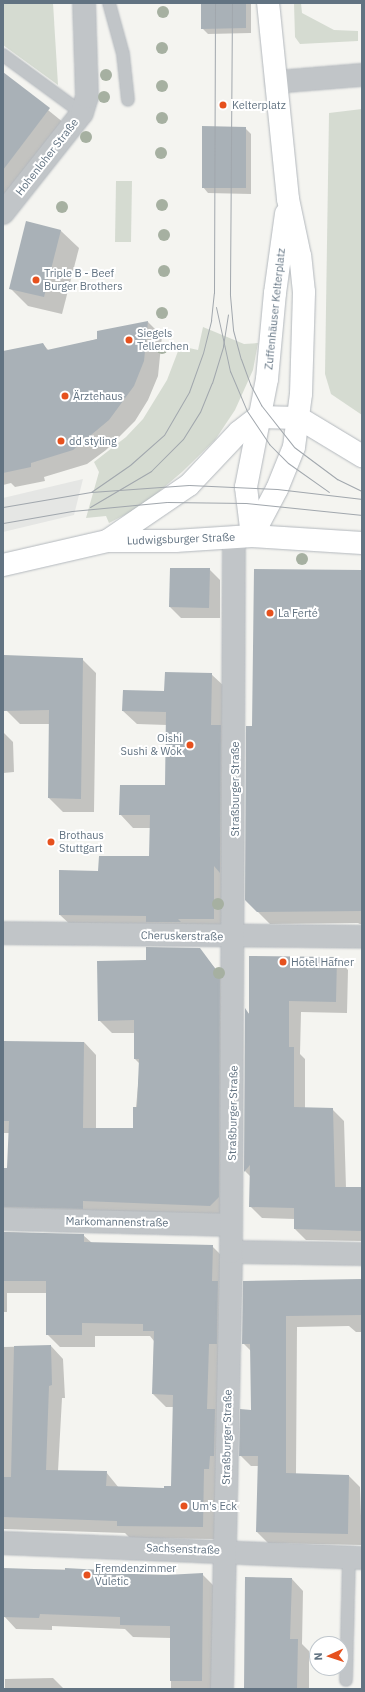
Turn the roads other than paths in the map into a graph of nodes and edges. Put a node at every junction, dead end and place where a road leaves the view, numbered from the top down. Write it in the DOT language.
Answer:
graph roads {
  1 [pos="84,3"];
  2 [pos="109,3"];
  3 [pos="268,3"];
  4 [pos="3,55"];
  5 [pos="362,75"];
  6 [pos="276,82"];
  7 [pos="128,100"];
  8 [pos="82,113"];
  9 [pos="288,199"];
  10 [pos="3,213"];
  11 [pos="258,417"];
  12 [pos="299,418"];
  13 [pos="362,456"];
  14 [pos="243,537"];
  15 [pos="107,541"];
  16 [pos="362,543"];
  17 [pos="3,565"];
  18 [pos="3,934"];
  19 [pos="234,936"];
  20 [pos="362,937"];
  21 [pos="3,1219"];
  22 [pos="231,1225"];
  23 [pos="232,1252"];
  24 [pos="362,1254"];
  25 [pos="3,1543"];
  26 [pos="225,1550"];
  27 [pos="355,1557"];
  28 [pos="346,1680"];
  29 [pos="222,1689"];
  1 -- 8 [label="street, Hohenloher Straße"];
  2 -- 7 [label="lane"];
  3 -- 6 [label="main road, Zuffenhäuser Kelterplatz"];
  4 -- 8 [label="lane"];
  5 -- 6 [label="street"];
  6 -- 9 [label="main road, Zuffenhäuser Kelterplatz"];
  8 -- 10 [label="street, Hohenloher Straße"];
  9 -- 11 [label="main road, Zuffenhäuser Kelterplatz"];
  9 -- 12 [label="main road, Zuffenhäuser Kelterplatz"];
  11 -- 12 [label="main road"];
  11 -- 14 [label="main road, Zuffenhäuser Kelterplatz"];
  11 -- 15 [label="main road"];
  12 -- 13 [label="main road"];
  12 -- 14 [label="main road, Zuffenhäuser Kelterplatz"];
  14 -- 15 [label="main road, Ludwigsburger Straße"];
  14 -- 16 [label="main road, Ludwigsburger Straße"];
  14 -- 19 [label="street, Straßburger Straße"];
  15 -- 17 [label="main road, Ludwigsburger Straße"];
  18 -- 19 [label="street, Cheruskerstraße"];
  19 -- 20 [label="street, Cheruskerstraße"];
  19 -- 22 [label="street, Straßburger Straße"];
  21 -- 22 [label="street, Markomannenstraße"];
  22 -- 23 [label="street, Straßburger Straße"];
  23 -- 24 [label="street"];
  23 -- 26 [label="street, Straßburger Straße"];
  25 -- 26 [label="street, Sachsenstraße"];
  26 -- 27 [label="street, Sachsenstraße"];
  26 -- 29 [label="street, Straßburger Straße"];
  27 -- 28 [label="lane"];
}
